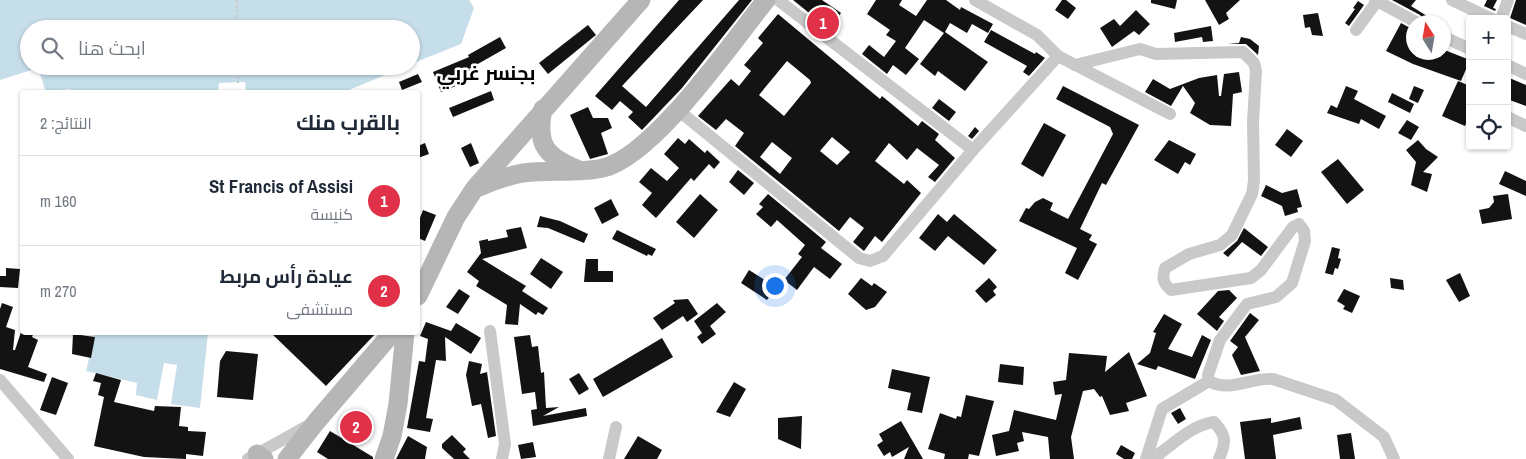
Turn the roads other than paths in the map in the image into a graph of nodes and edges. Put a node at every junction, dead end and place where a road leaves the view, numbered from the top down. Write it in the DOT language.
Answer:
graph roads {
  1 [pos="641,0"];
  2 [pos="766,0"];
  3 [pos="778,0"];
  4 [pos="975,0"];
  5 [pos="1376,0"];
  6 [pos="1452,0"];
  7 [pos="1508,0"];
  8 [pos="1484,15"];
  9 [pos="1502,15"];
  10 [pos="1406,16"];
  11 [pos="1511,28"];
  12 [pos="1356,30"];
  13 [pos="1526,34"];
  14 [pos="1451,40"];
  15 [pos="1466,47"];
  16 [pos="1058,56"];
  17 [pos="1075,65"];
  18 [pos="1511,67"];
  19 [pos="1526,74"];
  20 [pos="543,110"];
  21 [pos="678,110"];
  22 [pos="1170,114"];
  23 [pos="1511,119"];
  24 [pos="1526,126"];
  25 [pos="974,150"];
  26 [pos="580,170"];
  27 [pos="476,188"];
  28 [pos="420,292"];
  29 [pos="490,331"];
  30 [pos="390,335"];
  31 [pos="405,335"];
  32 [pos="0,380"];
  33 [pos="1209,382"];
  34 [pos="316,422"];
  35 [pos="616,427"];
  36 [pos="257,457"];
  37 [pos="68,459"];
  38 [pos="287,459"];
  39 [pos="384,459"];
  40 [pos="502,459"];
  41 [pos="609,459"];
  42 [pos="1146,459"];
  43 [pos="1157,459"];
  44 [pos="1219,459"];
  45 [pos="1394,459"];
  1 -- 20 [label="main road"];
  2 -- 21 [label="main road"];
  3 -- 25 [label="street"];
  4 -- 16 [label="street"];
  5 -- 10 [label="street"];
  5 -- 12 [label="street"];
  6 -- 8 [label="street"];
  7 -- 9 [label="street"];
  11 -- 13 [label="street"];
  14 -- 15 [label="street"];
  16 -- 17 [label="street"];
  16 -- 25 [label="street"];
  17 -- 22 [label="street"];
  17 -- 33 [label="street"];
  18 -- 19 [label="street"];
  20 -- 26 [label="main road"];
  20 -- 27 [label="main road"];
  21 -- 25 [label="street"];
  21 -- 26 [label="main road"];
  23 -- 24 [label="street"];
  26 -- 27 [label="main road"];
  27 -- 28 [label="main road"];
  29 -- 40 [label="street"];
  30 -- 34 [label="main road"];
  31 -- 39 [label="main road"];
  32 -- 37 [label="street"];
  33 -- 42 [label="street"];
  33 -- 45 [label="street"];
  34 -- 36 [label="street"];
  34 -- 38 [label="main road"];
  35 -- 41 [label="street"];
  43 -- 44 [label="street"];
}
